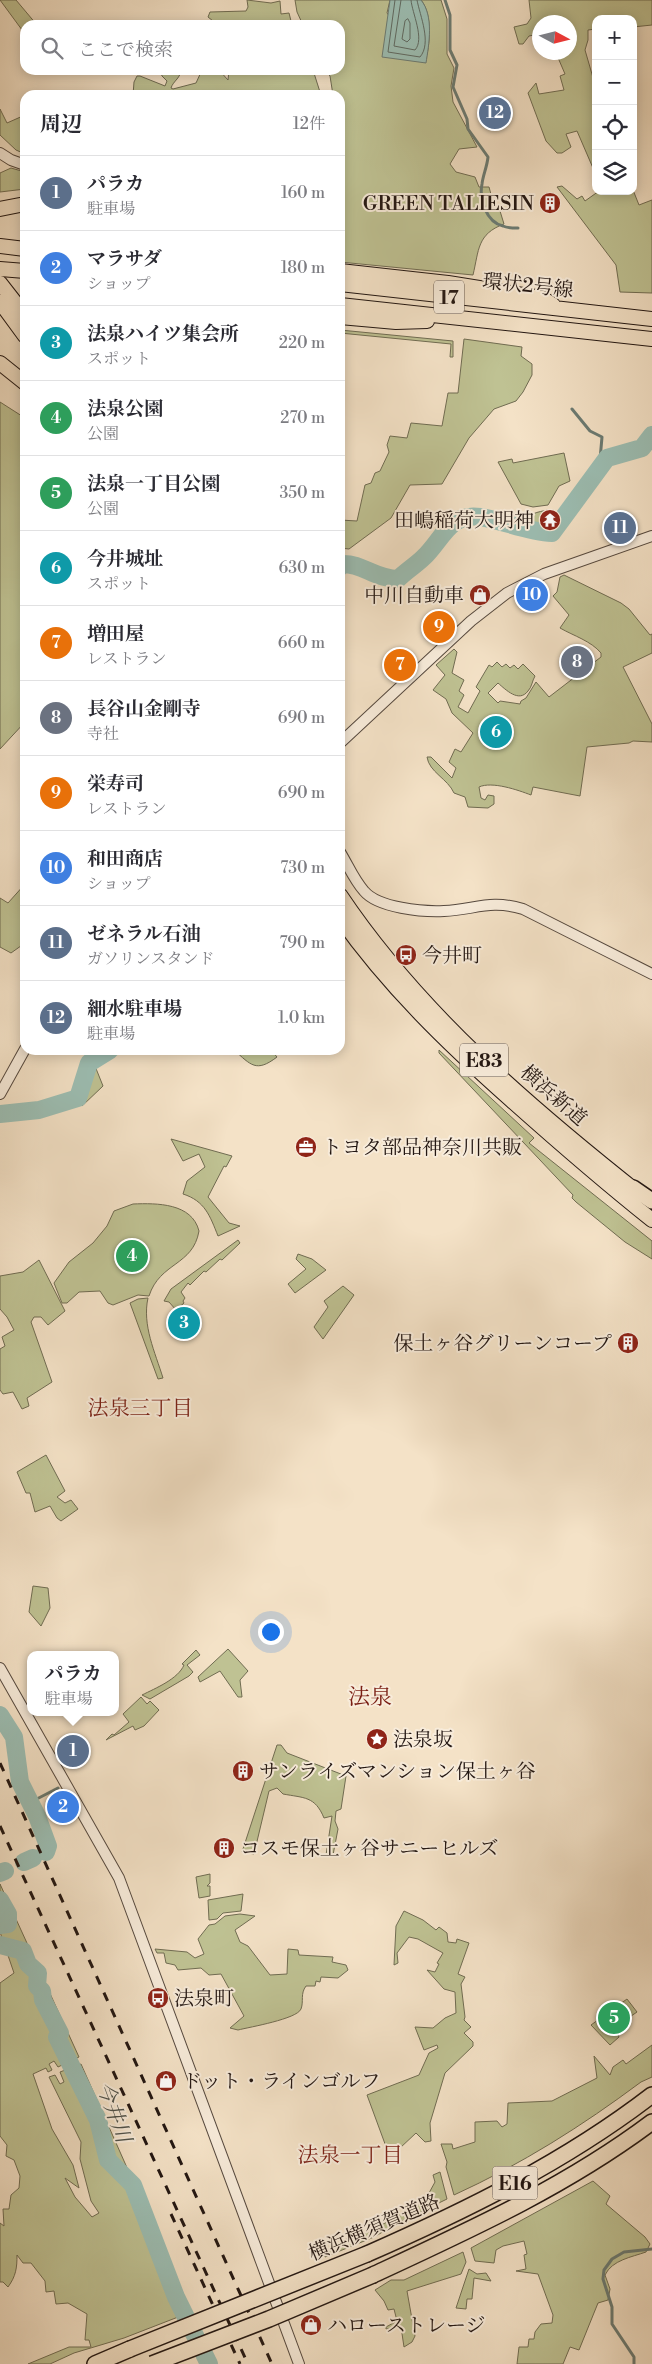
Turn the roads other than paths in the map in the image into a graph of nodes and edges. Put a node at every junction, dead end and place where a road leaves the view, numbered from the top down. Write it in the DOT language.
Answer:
graph roads {
  1 [pos="0,154"];
  2 [pos="20,163"];
  3 [pos="20,197"];
  4 [pos="0,200"];
  5 [pos="20,205"];
  6 [pos="0,209"];
  7 [pos="0,246"];
  8 [pos="20,248"];
  9 [pos="0,269"];
  10 [pos="20,271"];
  11 [pos="345,272"];
  12 [pos="0,283"];
  13 [pos="345,285"];
  14 [pos="0,302"];
  15 [pos="345,306"];
  16 [pos="20,309"];
  17 [pos="557,309"];
  18 [pos="345,317"];
  19 [pos="472,319"];
  20 [pos="652,319"];
  21 [pos="20,329"];
  22 [pos="652,339"];
  23 [pos="0,363"];
  24 [pos="0,374"];
  25 [pos="20,378"];
  26 [pos="20,388"];
  27 [pos="652,536"];
  28 [pos="345,738"];
  29 [pos="345,860"];
  30 [pos="345,902"];
  31 [pos="345,925"];
  32 [pos="652,974"];
  33 [pos="22,1055"];
  34 [pos="0,1094"];
  35 [pos="633,1188"];
  36 [pos="652,1202"];
  37 [pos="652,1220"];
  38 [pos="0,1668"];
  39 [pos="27,1716"];
  40 [pos="27,1716"];
  41 [pos="652,2095"];
  42 [pos="652,2122"];
  43 [pos="269,2319"];
  44 [pos="95,2364"];
  45 [pos="152,2364"];
  46 [pos="179,2364"];
  47 [pos="300,2364"];
  1 -- 2 [label="street"];
  3 -- 4 [label="main road"];
  5 -- 6 [label="main road"];
  7 -- 8 [label="main road"];
  9 -- 10 [label="main road"];
  11 -- 17 [label="main road"];
  12 -- 16 [label="main road"];
  13 -- 17 [label="main road, 環状2号線 / 17"];
  14 -- 21 [label="main road"];
  15 -- 19 [label="main road, 環状2号線 / 17"];
  17 -- 20 [label="main road, 環状2号線 / 17"];
  18 -- 19 [label="main road"];
  19 -- 22 [label="main road, 環状2号線 / 17"];
  23 -- 25 [label="main road"];
  24 -- 26 [label="main road"];
  27 -- 28 [label="street"];
  29 -- 32 [label="street"];
  30 -- 35 [label="main road, 横浜新道 / E83"];
  31 -- 37 [label="main road, 横浜新道 / E83"];
  33 -- 34 [label="street"];
  35 -- 36 [label="highway"];
  38 -- 39 [label="street"];
  40 -- 47 [label="street"];
  41 -- 44 [label="highway, 横浜横須賀道路 / E16, bridge"];
  42 -- 43 [label="highway, 横浜横須賀道路 / E16, bridge"];
  43 -- 45 [label="highway, 横浜横須賀道路 / E16, bridge"];
  43 -- 46 [label="highway, bridge"];
}
